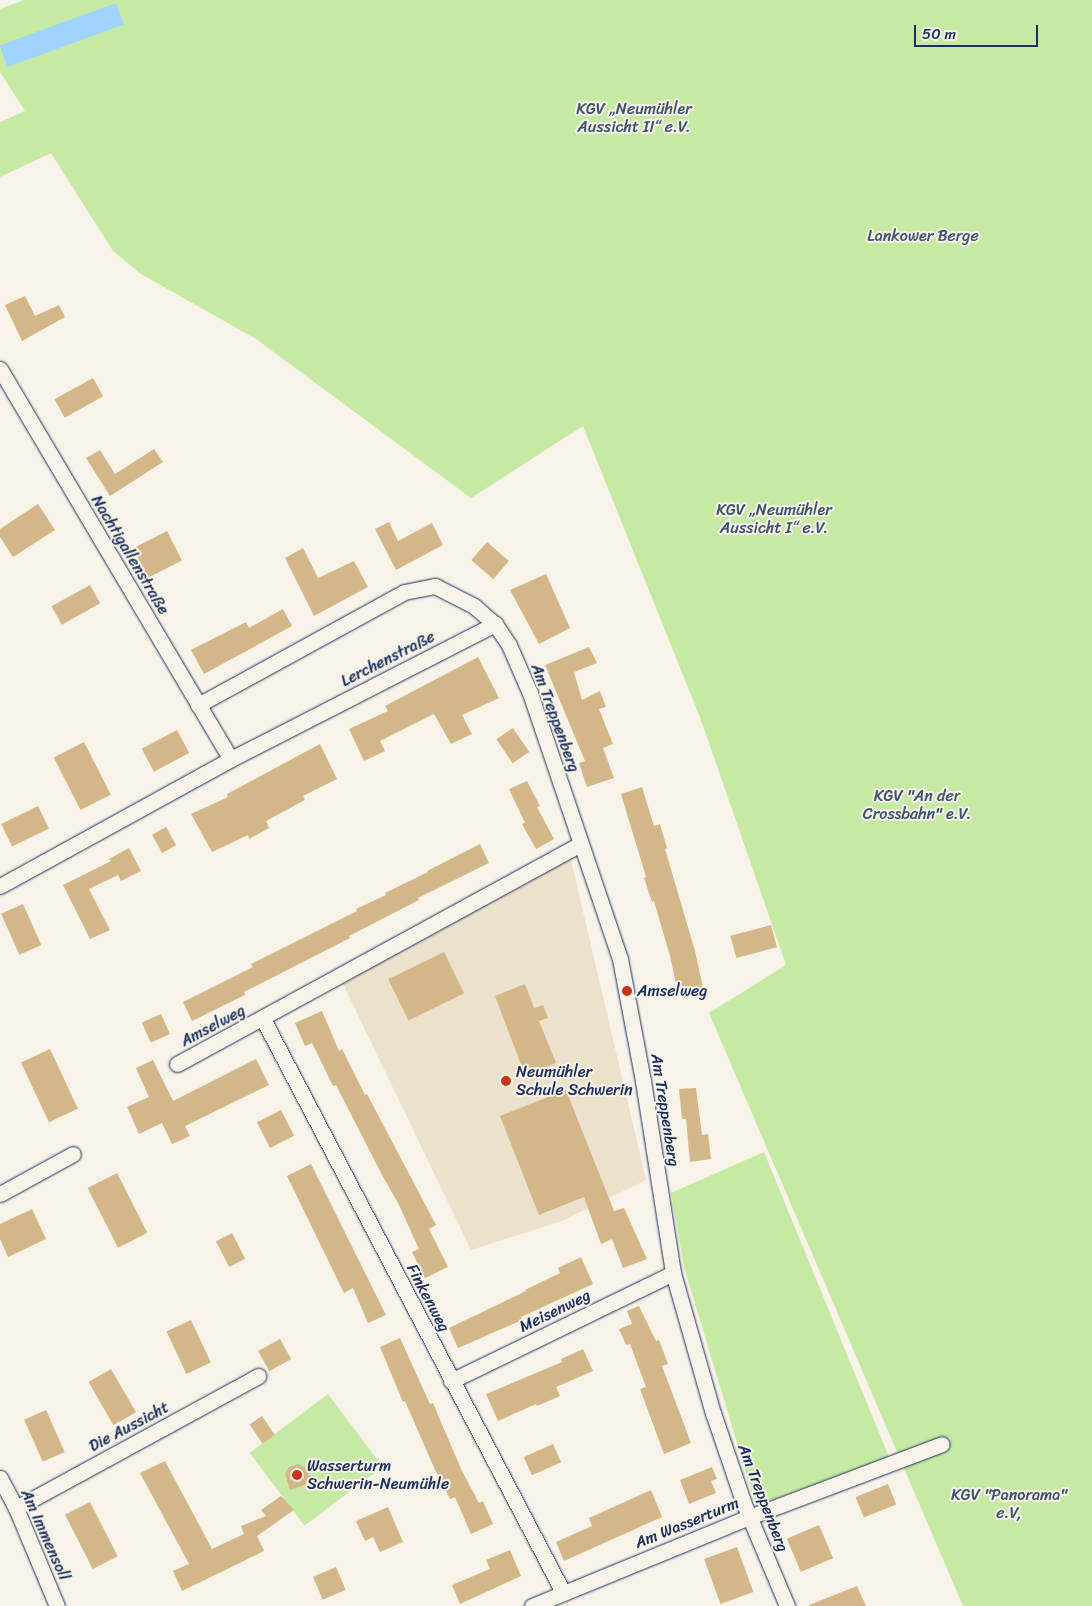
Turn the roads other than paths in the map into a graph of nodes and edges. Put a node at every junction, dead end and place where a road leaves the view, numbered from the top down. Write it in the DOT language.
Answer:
graph roads {
  1 [pos="0,369"];
  2 [pos="495,624"];
  3 [pos="198,705"];
  4 [pos="231,759"];
  5 [pos="580,844"];
  6 [pos="0,886"];
  7 [pos="263,1019"];
  8 [pos="177,1064"];
  9 [pos="73,1154"];
  10 [pos="0,1194"];
  11 [pos="673,1272"];
  12 [pos="258,1376"];
  13 [pos="451,1381"];
  14 [pos="942,1444"];
  15 [pos="0,1478"];
  16 [pos="16,1508"];
  17 [pos="749,1517"];
  18 [pos="563,1592"];
  19 [pos="57,1606"];
  20 [pos="532,1606"];
  21 [pos="787,1606"];
  1 -- 3 [label="street, Nachtigallenstraße"];
  2 -- 3 [label="street"];
  2 -- 4 [label="street, Lerchenstraße"];
  2 -- 5 [label="street, Am Treppenberg"];
  3 -- 4 [label="street, Nachtigallenstraße"];
  4 -- 6 [label="street, Lerchenstraße"];
  5 -- 7 [label="street, Amselweg"];
  5 -- 11 [label="street, Am Treppenberg"];
  7 -- 8 [label="street, Amselweg"];
  7 -- 13 [label="street, Finkenweg"];
  9 -- 10 [label="street"];
  11 -- 13 [label="street, Meisenweg"];
  11 -- 17 [label="street, Am Treppenberg"];
  12 -- 16 [label="street, Die Aussicht"];
  13 -- 18 [label="street, Finkenweg"];
  14 -- 17 [label="street, Am Wasserturm"];
  15 -- 16 [label="street, Am Immensoll"];
  16 -- 19 [label="street, Am Immensoll"];
  17 -- 18 [label="street, Am Wasserturm"];
  17 -- 21 [label="street, Am Treppenberg"];
  18 -- 20 [label="street, Am Wasserturm"];
}
